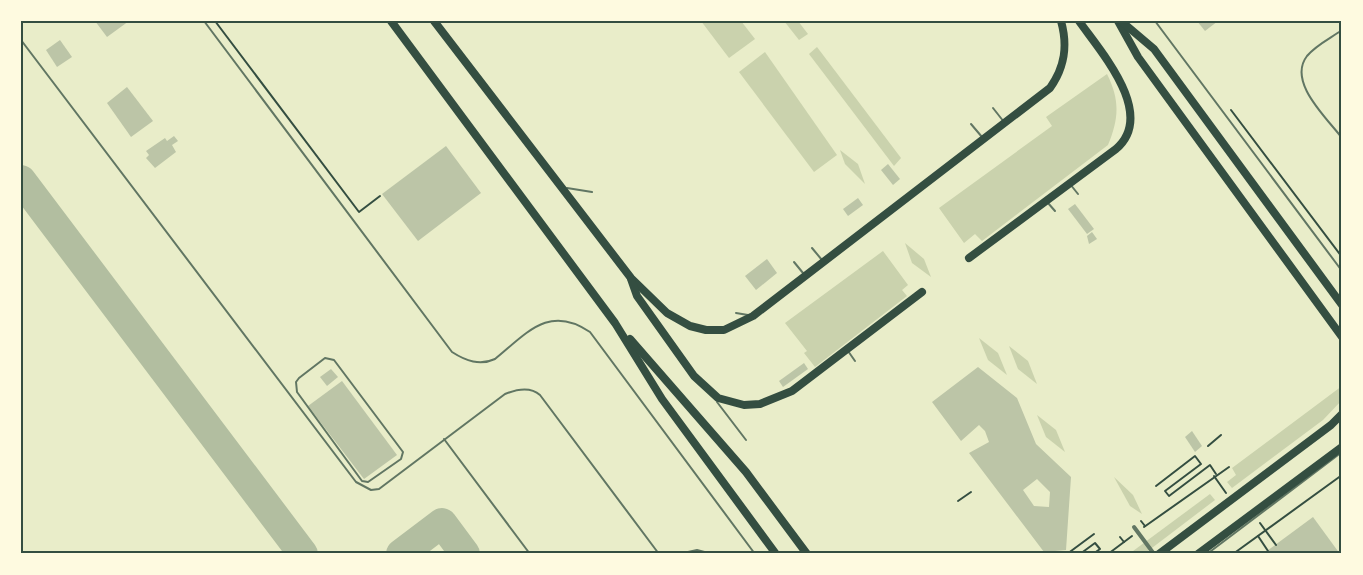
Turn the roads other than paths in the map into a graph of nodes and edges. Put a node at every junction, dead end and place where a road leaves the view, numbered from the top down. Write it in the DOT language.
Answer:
graph roads {
  1 [pos="204,21"];
  2 [pos="391,21"];
  3 [pos="434,21"];
  4 [pos="1061,21"];
  5 [pos="1079,21"];
  6 [pos="1120,21"];
  7 [pos="1155,21"];
  8 [pos="1342,30"];
  9 [pos="21,40"];
  10 [pos="993,108"];
  11 [pos="1004,123"];
  12 [pos="971,124"];
  13 [pos="1342,138"];
  14 [pos="984,140"];
  15 [pos="1070,184"];
  16 [pos="564,188"];
  17 [pos="592,192"];
  18 [pos="1078,194"];
  19 [pos="1047,201"];
  20 [pos="1054,211"];
  21 [pos="812,248"];
  22 [pos="969,258"];
  23 [pos="795,262"];
  24 [pos="823,262"];
  25 [pos="1342,271"];
  26 [pos="805,276"];
  27 [pos="631,278"];
  28 [pos="922,292"];
  29 [pos="1342,305"];
  30 [pos="736,313"];
  31 [pos="753,316"];
  32 [pos="615,323"];
  33 [pos="1342,337"];
  34 [pos="847,349"];
  35 [pos="855,361"];
  36 [pos="712,394"];
  37 [pos="1342,414"];
  38 [pos="326,433"];
  39 [pos="321,437"];
  40 [pos="444,439"];
  41 [pos="746,440"];
  42 [pos="1342,447"];
  43 [pos="1342,452"];
  44 [pos="1134,527"];
  45 [pos="530,554"];
  46 [pos="659,554"];
  47 [pos="679,554"];
  48 [pos="712,554"];
  49 [pos="755,554"];
  50 [pos="776,554"];
  51 [pos="807,554"];
  52 [pos="1154,554"];
  53 [pos="1160,554"];
  54 [pos="1198,554"];
  55 [pos="1207,554"];
  1 -- 49 [label="lane"];
  2 -- 32 [label="main road"];
  3 -- 16 [label="main road"];
  4 -- 11 [label="main road"];
  5 -- 15 [label="main road"];
  6 -- 29 [label="main road"];
  6 -- 33 [label="main road"];
  7 -- 25 [label="lane"];
  8 -- 13 [label="lane"];
  9 -- 39 [label="lane"];
  10 -- 11 [label="lane"];
  11 -- 14 [label="main road"];
  12 -- 14 [label="lane"];
  14 -- 24 [label="main road"];
  15 -- 18 [label="lane"];
  15 -- 19 [label="main road"];
  16 -- 17 [label="lane"];
  16 -- 27 [label="main road"];
  19 -- 20 [label="lane"];
  19 -- 22 [label="main road"];
  21 -- 24 [label="lane"];
  23 -- 26 [label="lane"];
  24 -- 26 [label="main road"];
  26 -- 31 [label="main road"];
  27 -- 31 [label="main road"];
  27 -- 36 [label="main road"];
  28 -- 34 [label="main road"];
  30 -- 31 [label="lane"];
  32 -- 50 [label="main road"];
  32 -- 51 [label="main road"];
  34 -- 35 [label="lane"];
  34 -- 36 [label="main road"];
  36 -- 41 [label="lane"];
  37 -- 53 [label="main road"];
  38 -- 38 [label="lane"];
  38 -- 39 [label="lane"];
  39 -- 40 [label="lane"];
  40 -- 45 [label="lane"];
  40 -- 46 [label="lane"];
  42 -- 54 [label="main road"];
  43 -- 55 [label="lane"];
  44 -- 52 [label="street"];
  47 -- 48 [label="lane"];
}
